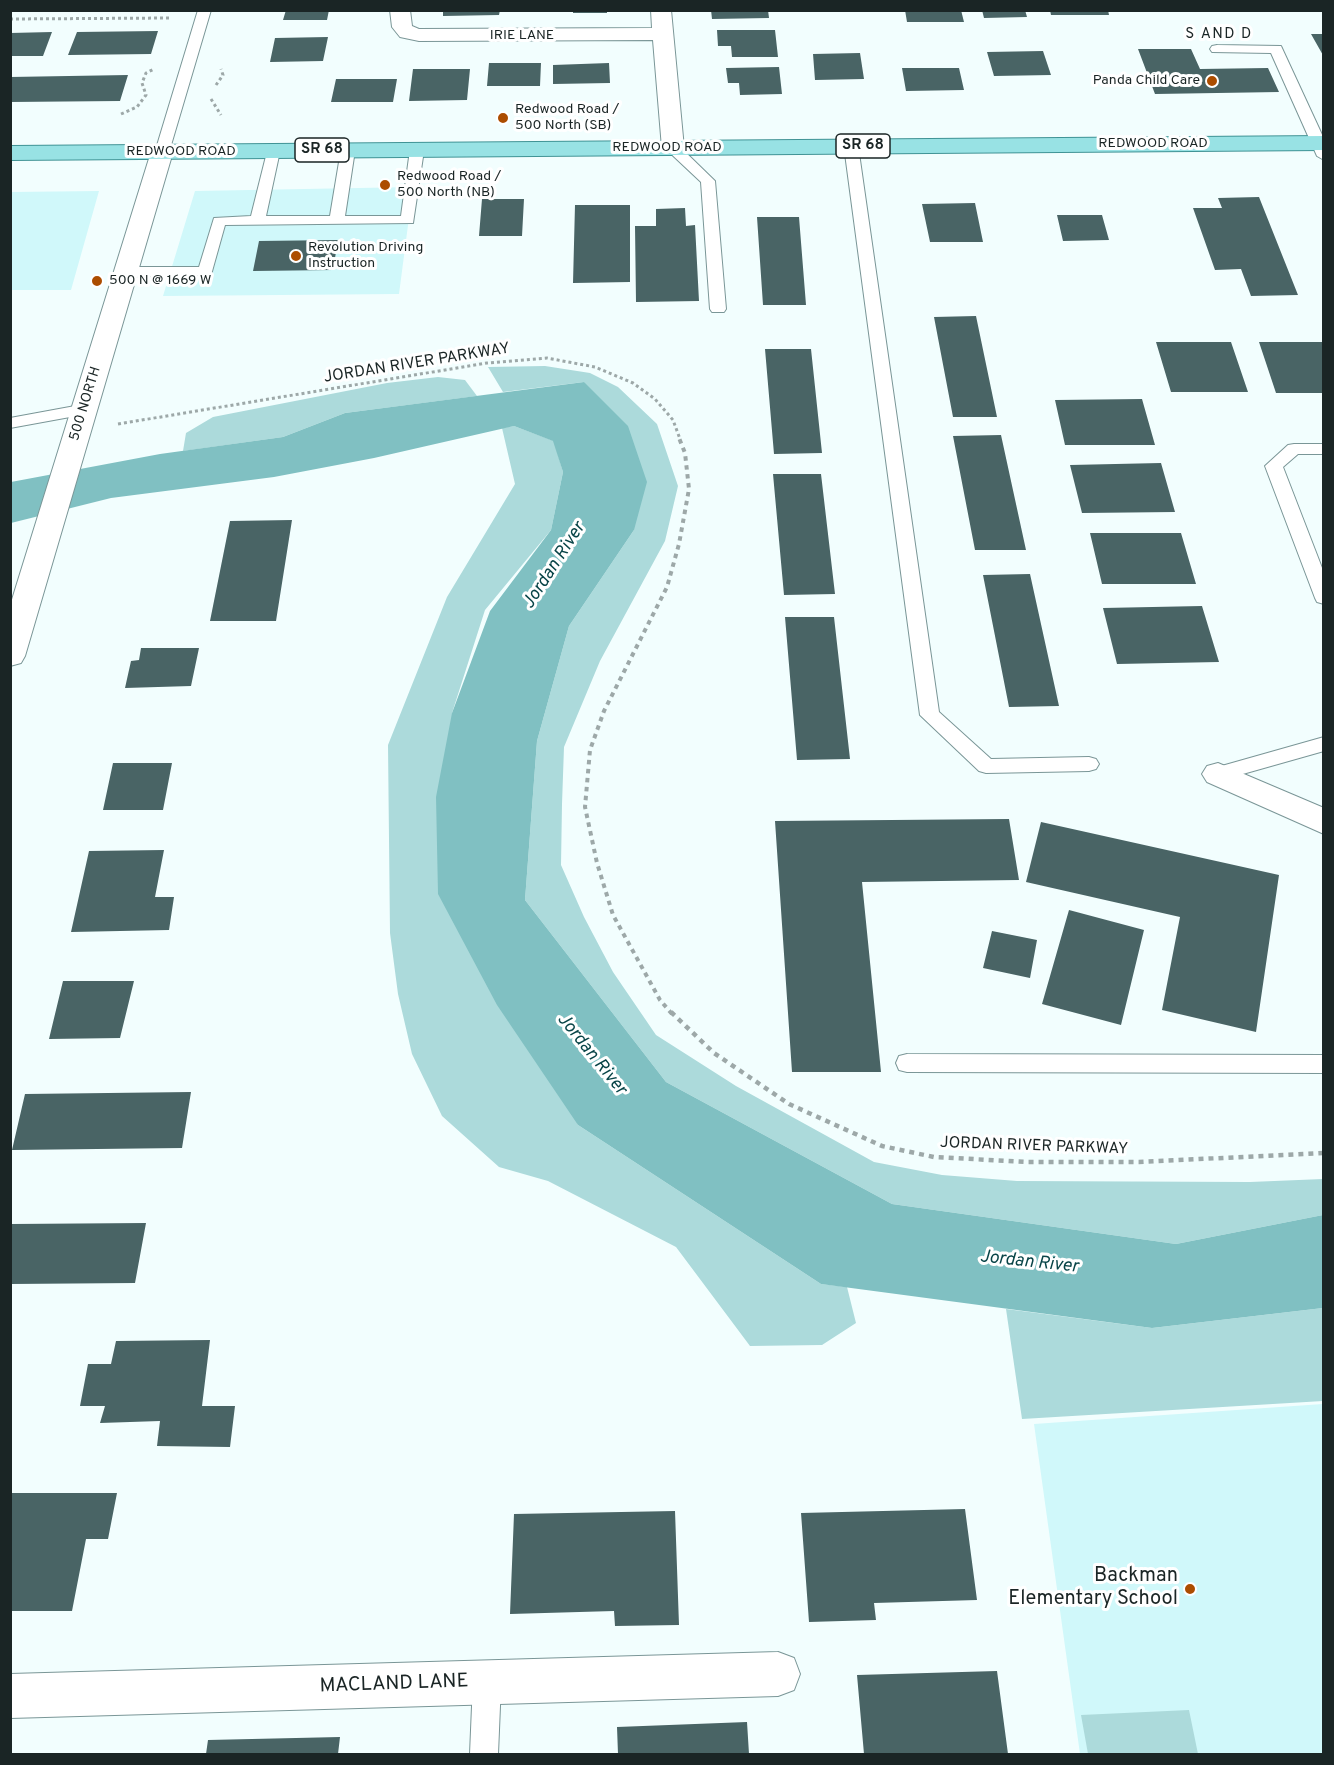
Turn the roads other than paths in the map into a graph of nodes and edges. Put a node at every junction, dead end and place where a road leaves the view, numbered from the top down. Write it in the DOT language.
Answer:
graph roads {
  1 [pos="205,10"];
  2 [pos="400,10"];
  3 [pos="661,10"];
  4 [pos="662,34"];
  5 [pos="1217,49"];
  6 [pos="851,146"];
  7 [pos="1321,147"];
  8 [pos="673,148"];
  9 [pos="348,150"];
  10 [pos="417,150"];
  11 [pos="273,151"];
  12 [pos="162,152"];
  13 [pos="10,153"];
  14 [pos="258,220"];
  15 [pos="337,220"];
  16 [pos="125,273"];
  17 [pos="718,309"];
  18 [pos="81,421"];
  19 [pos="10,423"];
  20 [pos="1323,449"];
  21 [pos="1323,598"];
  22 [pos="10,656"];
  23 [pos="1323,744"];
  24 [pos="1089,764"];
  25 [pos="1218,774"];
  26 [pos="1323,822"];
  27 [pos="907,1063"];
  28 [pos="1323,1064"];
  29 [pos="778,1674"];
  30 [pos="488,1682"];
  31 [pos="10,1696"];
  32 [pos="484,1755"];
  1 -- 12 [label="lane"];
  2 -- 4 [label="street, IRIE LANE"];
  3 -- 4 [label="street"];
  4 -- 8 [label="street"];
  5 -- 7 [label="lane"];
  6 -- 7 [label="main road, REDWOOD ROAD / SR 68"];
  6 -- 8 [label="main road, REDWOOD ROAD / SR 68"];
  6 -- 24 [label="lane"];
  8 -- 10 [label="main road, REDWOOD ROAD / SR 68"];
  8 -- 17 [label="lane"];
  9 -- 10 [label="main road, REDWOOD ROAD / SR 68"];
  9 -- 11 [label="main road, REDWOOD ROAD / SR 68"];
  9 -- 15 [label="lane"];
  10 -- 15 [label="lane"];
  11 -- 12 [label="main road, REDWOOD ROAD / SR 68"];
  11 -- 14 [label="lane"];
  12 -- 13 [label="main road, REDWOOD ROAD / SR 68"];
  12 -- 16 [label="street, 500 NORTH"];
  14 -- 15 [label="lane"];
  14 -- 16 [label="lane"];
  16 -- 18 [label="street, 500 NORTH"];
  18 -- 19 [label="lane"];
  18 -- 22 [label="street, 500 NORTH"];
  20 -- 21 [label="lane"];
  23 -- 25 [label="lane"];
  25 -- 26 [label="street"];
  27 -- 28 [label="lane"];
  29 -- 30 [label="street, MACLAND LANE"];
  30 -- 31 [label="street, MACLAND LANE"];
  30 -- 32 [label="lane"];
}
